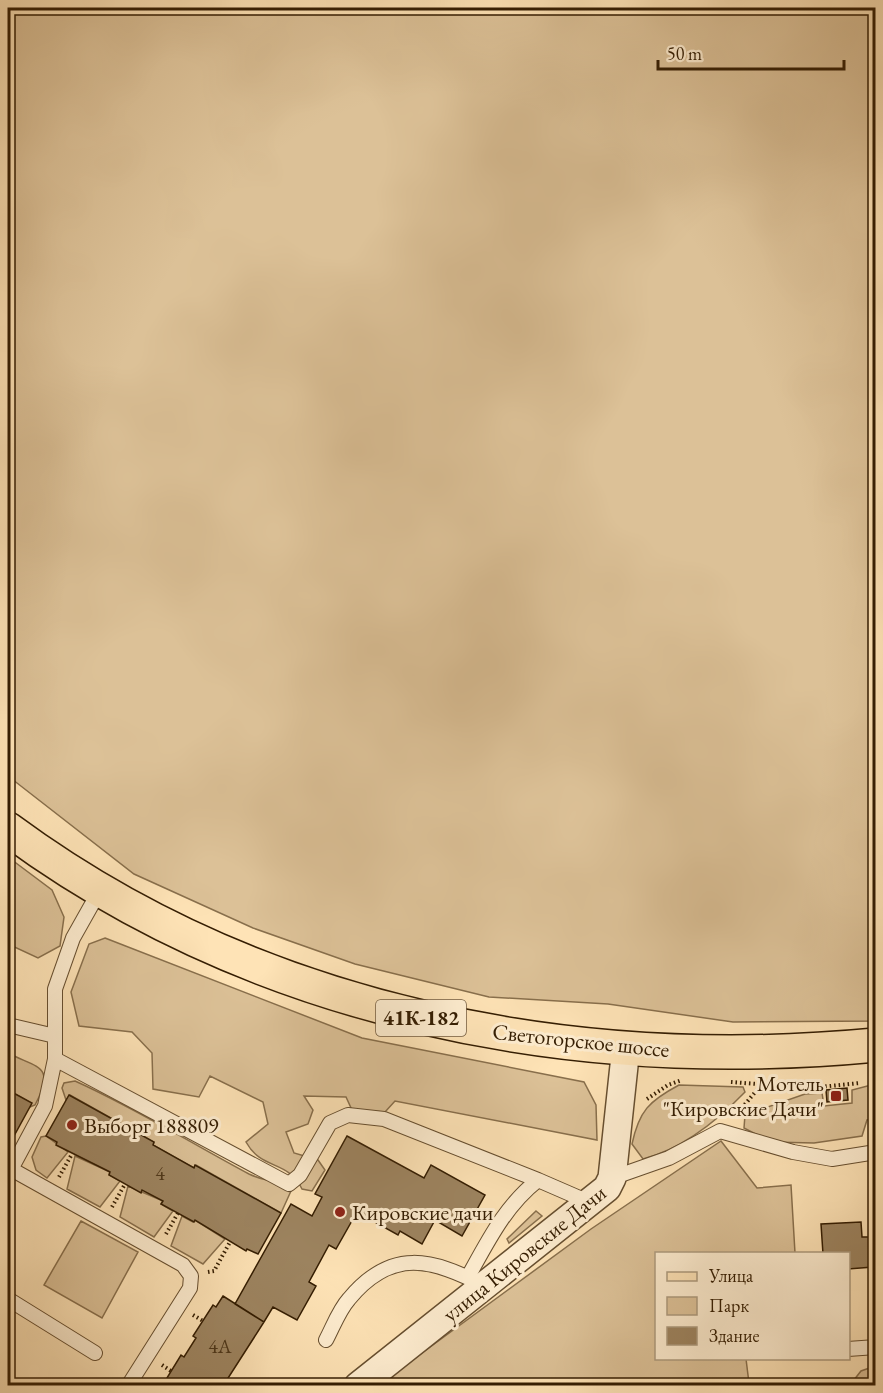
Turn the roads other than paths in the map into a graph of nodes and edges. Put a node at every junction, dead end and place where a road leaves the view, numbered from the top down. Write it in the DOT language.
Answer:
graph roads {
  1 [pos="8,829"];
  2 [pos="100,890"];
  3 [pos="8,1025"];
  4 [pos="55,1036"];
  5 [pos="876,1045"];
  6 [pos="626,1047"];
  7 [pos="55,1059"];
  8 [pos="876,1152"];
  9 [pos="9,1172"];
  10 [pos="612,1178"];
  11 [pos="538,1180"];
  12 [pos="591,1203"];
  13 [pos="476,1282"];
  14 [pos="8,1299"];
  15 [pos="326,1340"];
  16 [pos="876,1347"];
  17 [pos="850,1349"];
  18 [pos="95,1353"];
  19 [pos="128,1386"];
  20 [pos="358,1386"];
  1 -- 2 [label="main road, Светогорское шоссе / 41К-182"];
  2 -- 4 [label="lane"];
  2 -- 6 [label="main road, Светогорское шоссе / 41К-182"];
  3 -- 4 [label="lane"];
  4 -- 7 [label="lane"];
  5 -- 6 [label="main road, Светогорское шоссе / 41К-182"];
  6 -- 10 [label="street, улица Кировские Дачи"];
  7 -- 9 [label="lane"];
  7 -- 11 [label="lane"];
  8 -- 10 [label="lane"];
  9 -- 19 [label="lane"];
  10 -- 12 [label="street, улица Кировские Дачи"];
  11 -- 12 [label="lane"];
  11 -- 13 [label="lane"];
  12 -- 13 [label="street, улица Кировские Дачи"];
  13 -- 15 [label="lane"];
  13 -- 20 [label="street, улица Кировские Дачи"];
  14 -- 18 [label="lane"];
  16 -- 17 [label="lane"];
}
